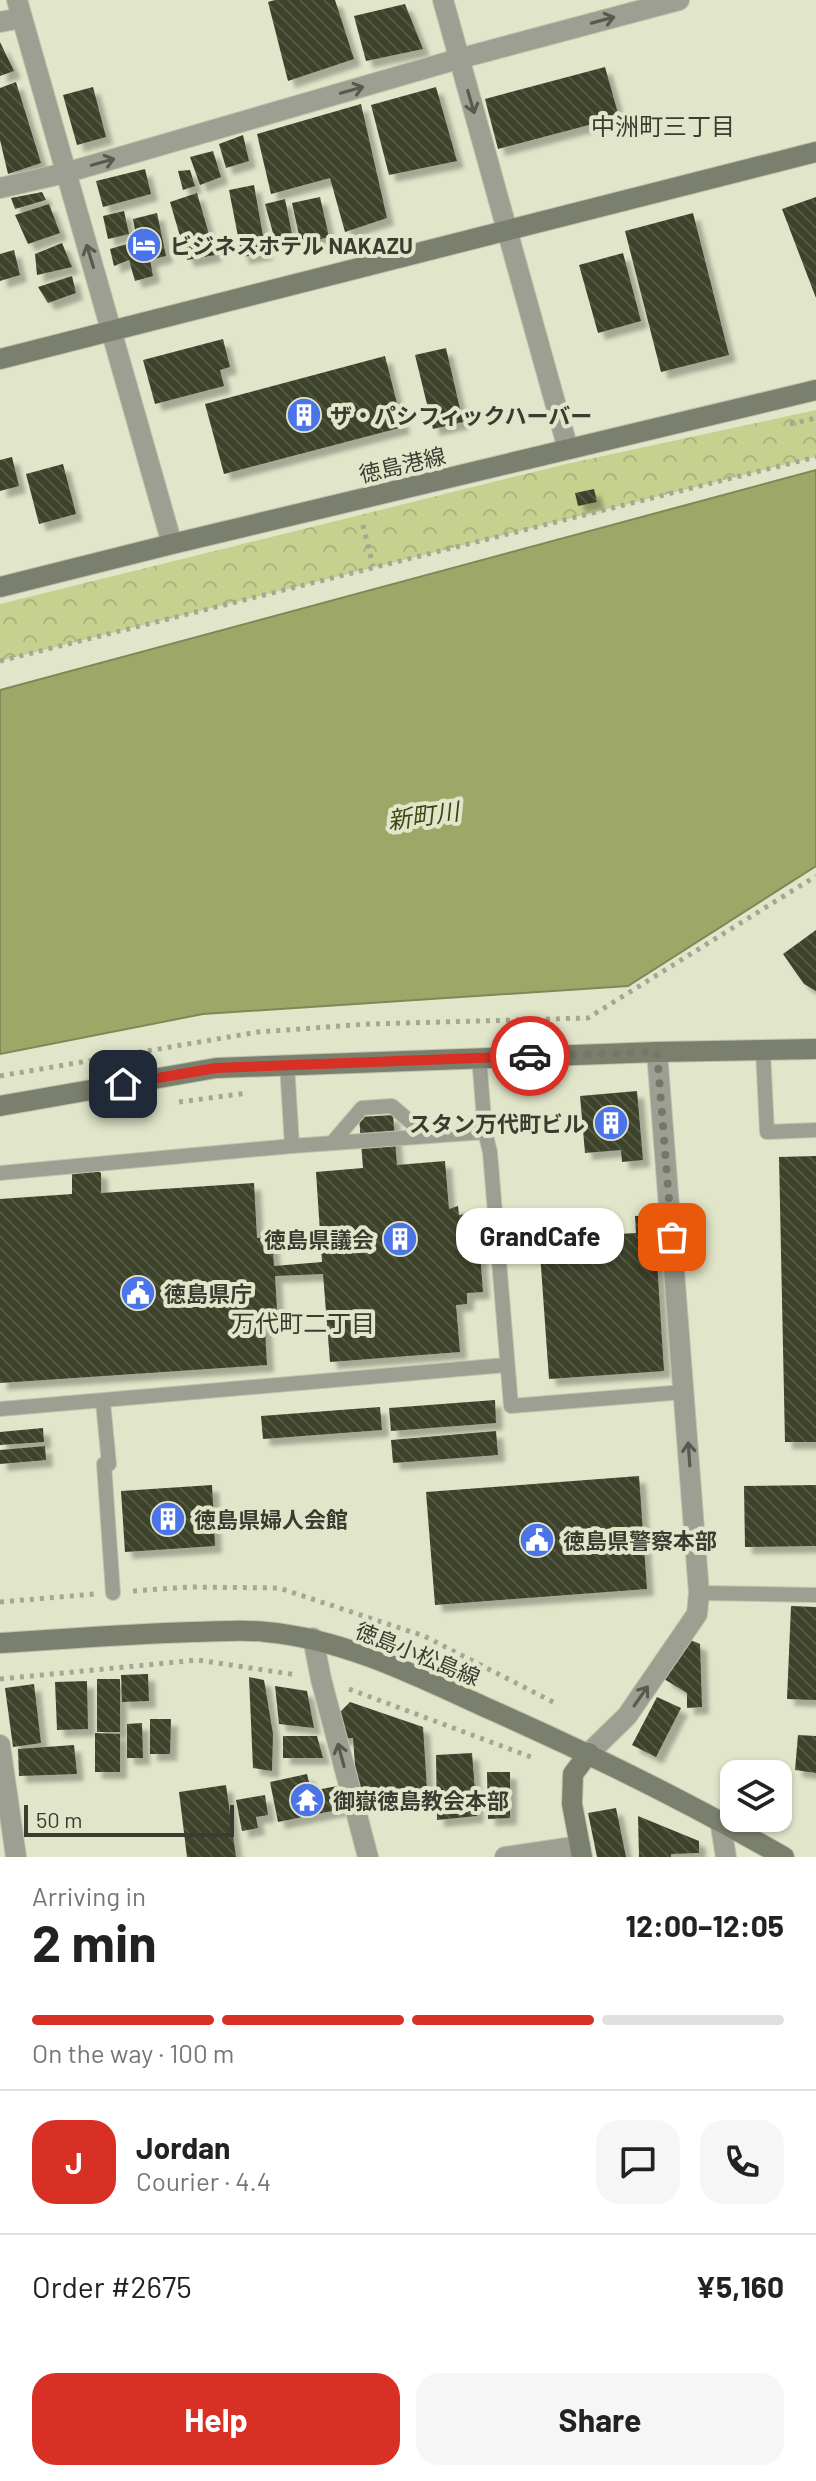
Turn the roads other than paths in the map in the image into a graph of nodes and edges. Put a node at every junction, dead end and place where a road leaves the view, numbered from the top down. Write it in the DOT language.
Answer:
graph roads {
  1 [pos="443,0"];
  2 [pos="679,0"];
  3 [pos="20,9"];
  4 [pos="0,22"];
  5 [pos="458,59"];
  6 [pos="816,152"];
  7 [pos="65,173"];
  8 [pos="0,188"];
  9 [pos="507,231"];
  10 [pos="112,330"];
  11 [pos="0,359"];
  12 [pos="816,390"];
  13 [pos="568,449"];
  14 [pos="172,544"];
  15 [pos="0,587"];
  16 [pos="816,1049"];
  17 [pos="763,1051"];
  18 [pos="657,1052"];
  19 [pos="287,1064"];
  20 [pos="480,1069"];
  21 [pos="0,1106"];
  22 [pos="816,1130"];
  23 [pos="485,1132"];
  24 [pos="427,1136"];
  25 [pos="332,1143"];
  26 [pos="292,1146"];
  27 [pos="0,1173"];
  28 [pos="506,1365"];
  29 [pos="684,1392"];
  30 [pos="103,1402"];
  31 [pos="0,1409"];
  32 [pos="113,1593"];
  33 [pos="699,1593"];
  34 [pos="816,1595"];
  35 [pos="313,1638"];
  36 [pos="0,1643"];
  37 [pos="0,1745"];
  38 [pos="589,1753"];
  39 [pos="720,1820"];
  40 [pos="6,1830"];
  41 [pos="722,1832"];
  42 [pos="741,1832"];
  43 [pos="581,1851"];
  44 [pos="16,1857"];
  45 [pos="368,1857"];
  46 [pos="505,1857"];
  47 [pos="726,1857"];
  48 [pos="784,1857"];
  1 -- 5 [label="street"];
  5 -- 2 [label="street, one-way"];
  3 -- 4 [label="street"];
  3 -- 7 [label="street"];
  7 -- 5 [label="street, one-way"];
  5 -- 9 [label="street, one-way"];
  6 -- 9 [label="street"];
  7 -- 8 [label="street"];
  10 -- 7 [label="street, one-way"];
  9 -- 10 [label="street"];
  9 -- 13 [label="street"];
  10 -- 11 [label="street"];
  10 -- 14 [label="street"];
  12 -- 13 [label="street, 徳島港線"];
  13 -- 14 [label="street, 徳島港線"];
  14 -- 15 [label="street, 徳島港線"];
  16 -- 17 [label="street"];
  17 -- 18 [label="street"];
  17 -- 22 [label="lane"];
  18 -- 19 [label="street"];
  18 -- 29 [label="street"];
  19 -- 21 [label="street"];
  19 -- 26 [label="lane"];
  20 -- 23 [label="lane"];
  23 -- 24 [label="lane"];
  23 -- 28 [label="lane"];
  24 -- 25 [label="lane"];
  24 -- 25 [label="lane"];
  25 -- 26 [label="lane"];
  26 -- 27 [label="lane"];
  28 -- 29 [label="lane"];
  28 -- 30 [label="lane"];
  33 -- 29 [label="street, one-way"];
  30 -- 31 [label="lane"];
  30 -- 32 [label="lane"];
  33 -- 34 [label="lane"];
  38 -- 33 [label="street, one-way"];
  35 -- 36 [label="street, 徳島小松島線"];
  35 -- 38 [label="street, 徳島小松島線"];
  45 -- 35 [label="street, one-way"];
  37 -- 40 [label="street"];
  38 -- 39 [label="street, 徳島小松島線"];
  38 -- 43 [label="street"];
  40 -- 44 [label="street"];
  41 -- 47 [label="street"];
  42 -- 48 [label="street, 徳島小松島線"];
  43 -- 46 [label="street"];
}
